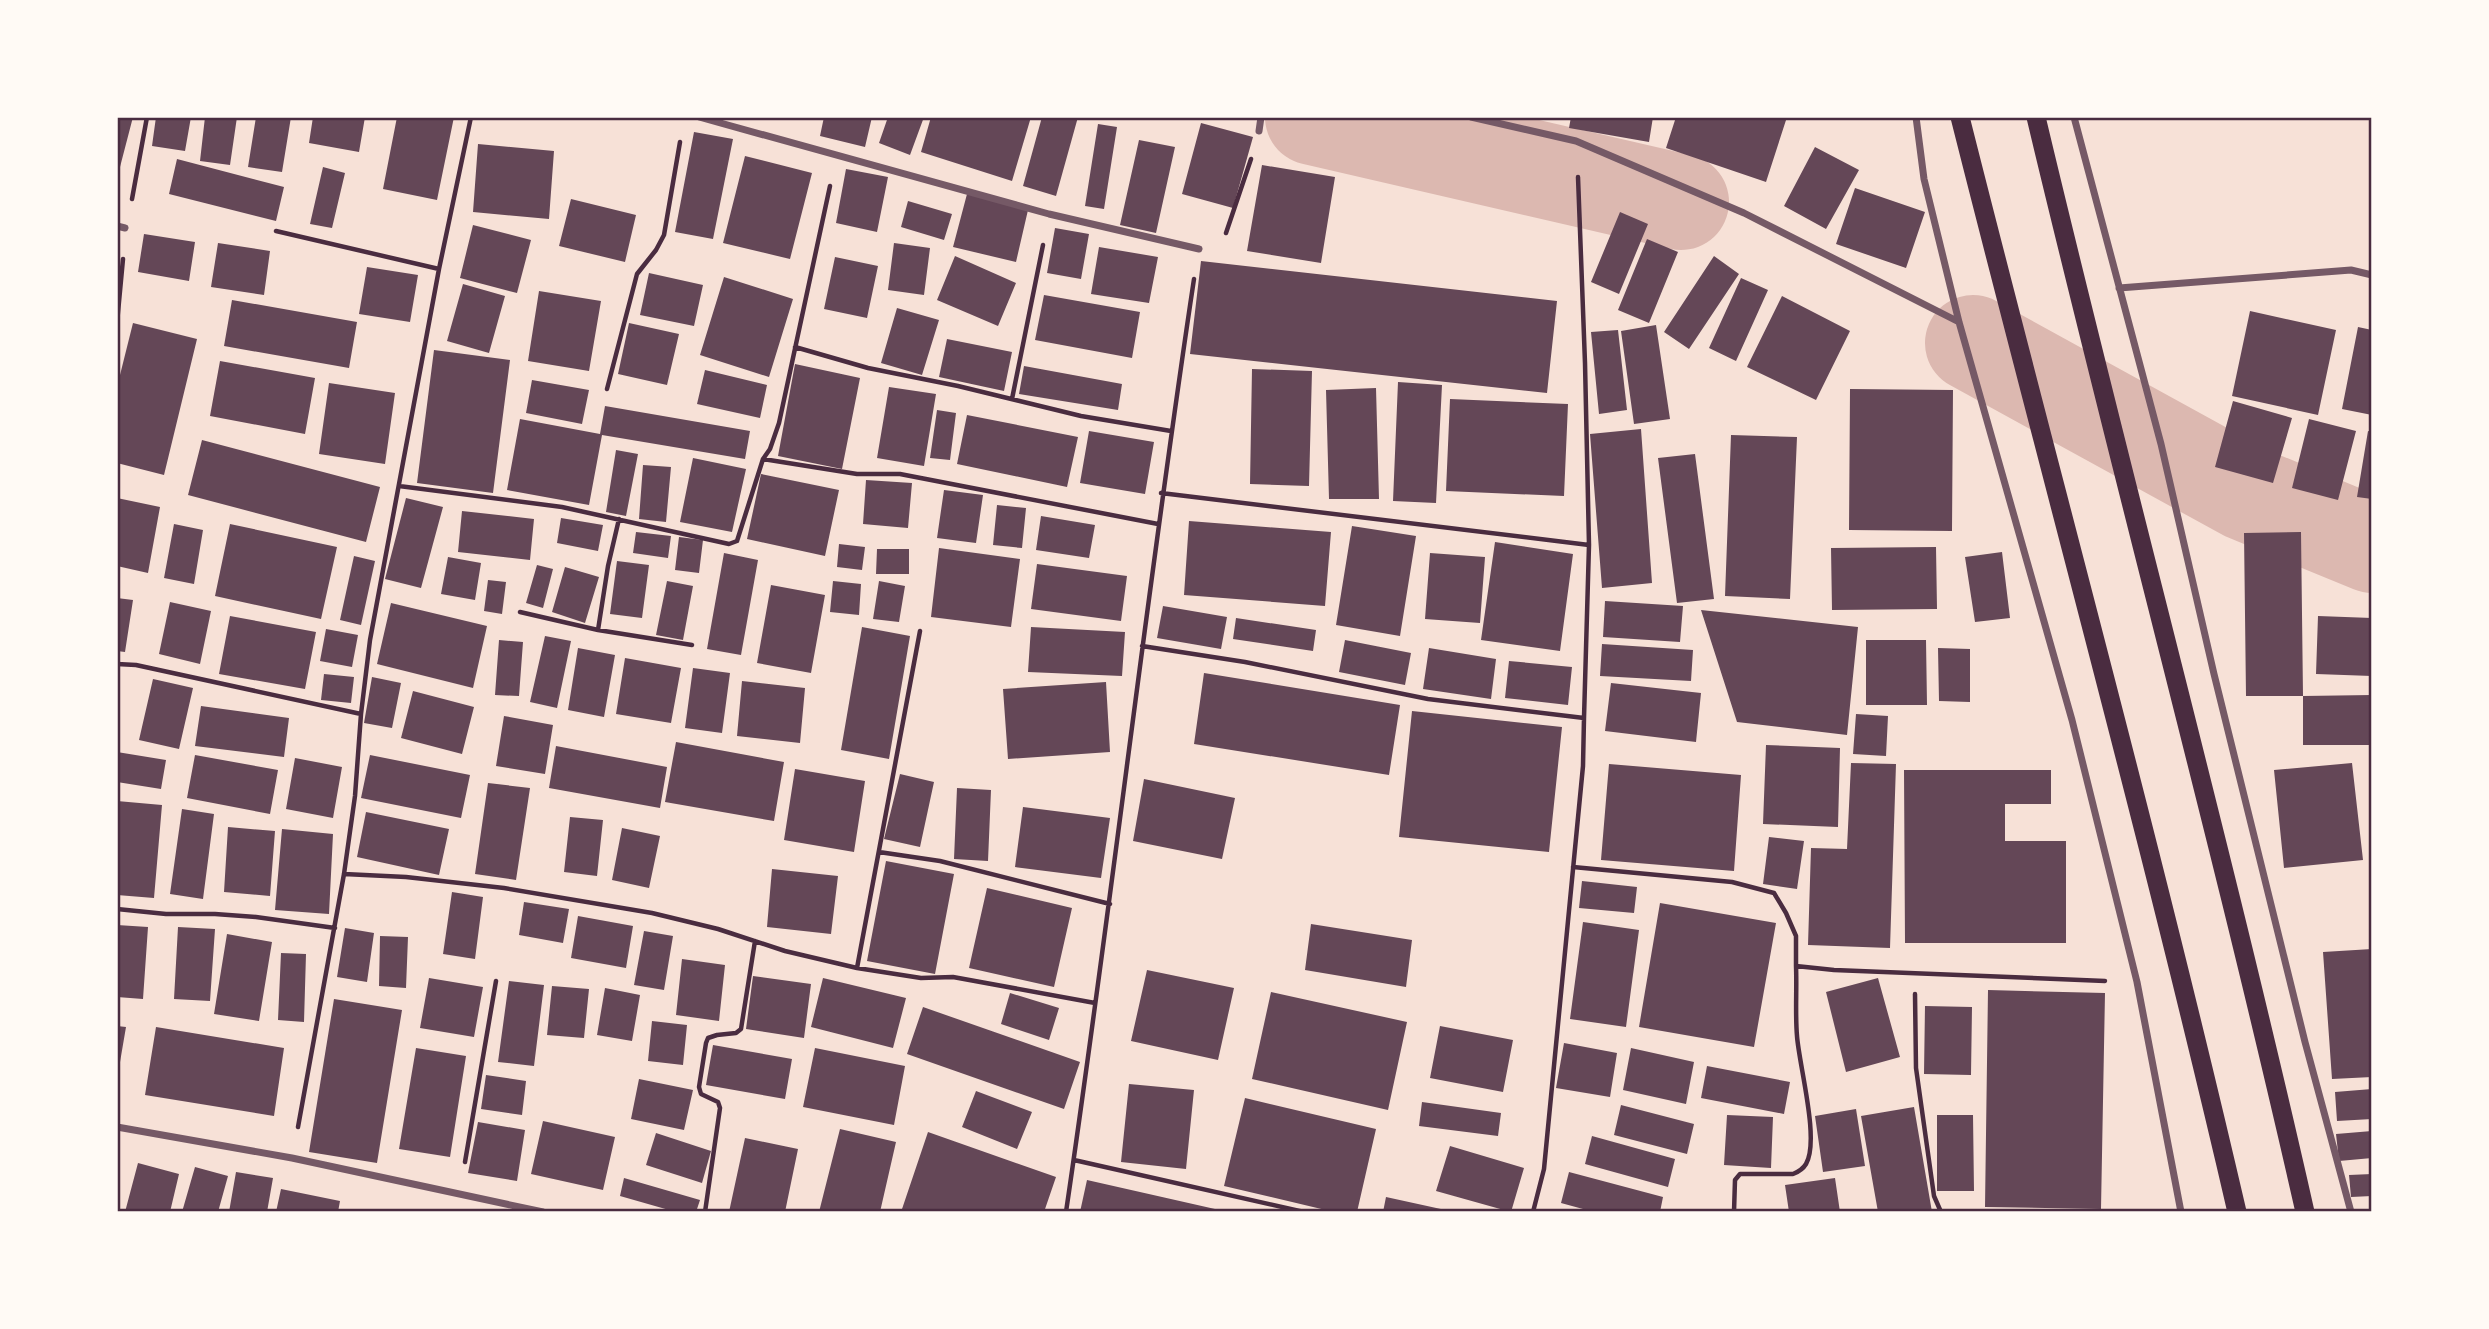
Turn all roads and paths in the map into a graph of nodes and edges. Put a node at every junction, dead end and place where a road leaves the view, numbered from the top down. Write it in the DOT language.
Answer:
graph roads {
  1 [pos="471,117"];
  2 [pos="699,117"];
  3 [pos="1471,117"];
  4 [pos="1916,117"];
  5 [pos="1960,117"];
  6 [pos="2036,117"];
  7 [pos="2074,117"];
  8 [pos="1261,118"];
  9 [pos="682,130"];
  10 [pos="1259,131"];
  11 [pos="836,155"];
  12 [pos="1579,195"];
  13 [pos="1049,215"];
  14 [pos="276,231"];
  15 [pos="1199,249"];
  16 [pos="439,269"];
  17 [pos="2372,275"];
  18 [pos="2119,288"];
  19 [pos="1959,321"];
  20 [pos="795,347"];
  21 [pos="607,389"];
  22 [pos="1012,399"];
  23 [pos="1171,431"];
  24 [pos="763,459"];
  25 [pos="399,486"];
  26 [pos="1161,493"];
  27 [pos="619,519"];
  28 [pos="1158,524"];
  29 [pos="1589,545"];
  30 [pos="520,612"];
  31 [pos="598,630"];
  32 [pos="920,631"];
  33 [pos="692,645"];
  34 [pos="1142,646"];
  35 [pos="117,664"];
  36 [pos="361,714"];
  37 [pos="1584,718"];
  38 [pos="879,852"];
  39 [pos="1573,867"];
  40 [pos="344,873"];
  41 [pos="1110,904"];
  42 [pos="117,909"];
  43 [pos="335,928"];
  44 [pos="755,941"];
  45 [pos="1796,965"];
  46 [pos="857,968"];
  47 [pos="496,981"];
  48 [pos="2137,982"];
  49 [pos="1915,994"];
  50 [pos="1095,1003"];
  51 [pos="117,1127"];
  52 [pos="292,1158"];
  53 [pos="1074,1160"];
  54 [pos="460,1194"];
  55 [pos="543,1212"];
  56 [pos="705,1212"];
  57 [pos="1066,1212"];
  58 [pos="1304,1212"];
  59 [pos="1533,1212"];
  60 [pos="1734,1212"];
  61 [pos="1941,1212"];
  62 [pos="2181,1212"];
  63 [pos="2237,1212"];
  64 [pos="2305,1212"];
  65 [pos="2350,1212"];
  1 -- 16 [label="path"];
  2 -- 11 [label="street"];
  3 -- 19 [label="street"];
  4 -- 19 [label="street"];
  5 -- 63 [label="highway"];
  6 -- 64 [label="highway"];
  7 -- 18 [label="street"];
  8 -- 10 [label="street"];
  9 -- 21 [label="path"];
  10 -- 15 [label="path"];
  11 -- 13 [label="street"];
  11 -- 20 [label="path"];
  12 -- 29 [label="path"];
  13 -- 15 [label="street"];
  13 -- 22 [label="path"];
  14 -- 16 [label="path"];
  15 -- 23 [label="path"];
  16 -- 25 [label="path"];
  17 -- 18 [label="street"];
  18 -- 65 [label="street"];
  19 -- 48 [label="street"];
  20 -- 22 [label="path"];
  20 -- 24 [label="path"];
  22 -- 23 [label="path"];
  23 -- 26 [label="path"];
  24 -- 27 [label="path"];
  24 -- 28 [label="path"];
  25 -- 27 [label="path"];
  25 -- 36 [label="path"];
  26 -- 28 [label="path"];
  26 -- 29 [label="path"];
  27 -- 31 [label="path"];
  28 -- 34 [label="path"];
  29 -- 37 [label="path"];
  30 -- 31 [label="path"];
  31 -- 33 [label="path"];
  32 -- 38 [label="path"];
  34 -- 37 [label="path"];
  34 -- 41 [label="path"];
  35 -- 36 [label="path"];
  36 -- 40 [label="path"];
  37 -- 39 [label="path"];
  38 -- 41 [label="path"];
  38 -- 46 [label="path"];
  39 -- 45 [label="path"];
  39 -- 59 [label="path"];
  40 -- 43 [label="path"];
  40 -- 44 [label="path"];
  41 -- 50 [label="path"];
  42 -- 43 [label="path"];
  43 -- 52 [label="path"];
  44 -- 46 [label="path"];
  44 -- 56 [label="path"];
  45 -- 48 [label="path"];
  45 -- 60 [label="path"];
  46 -- 50 [label="path"];
  47 -- 54 [label="path"];
  48 -- 62 [label="street"];
  49 -- 61 [label="path"];
  50 -- 53 [label="path"];
  51 -- 52 [label="street"];
  52 -- 54 [label="street"];
  53 -- 57 [label="path"];
  53 -- 58 [label="path"];
  54 -- 55 [label="street"];
}
